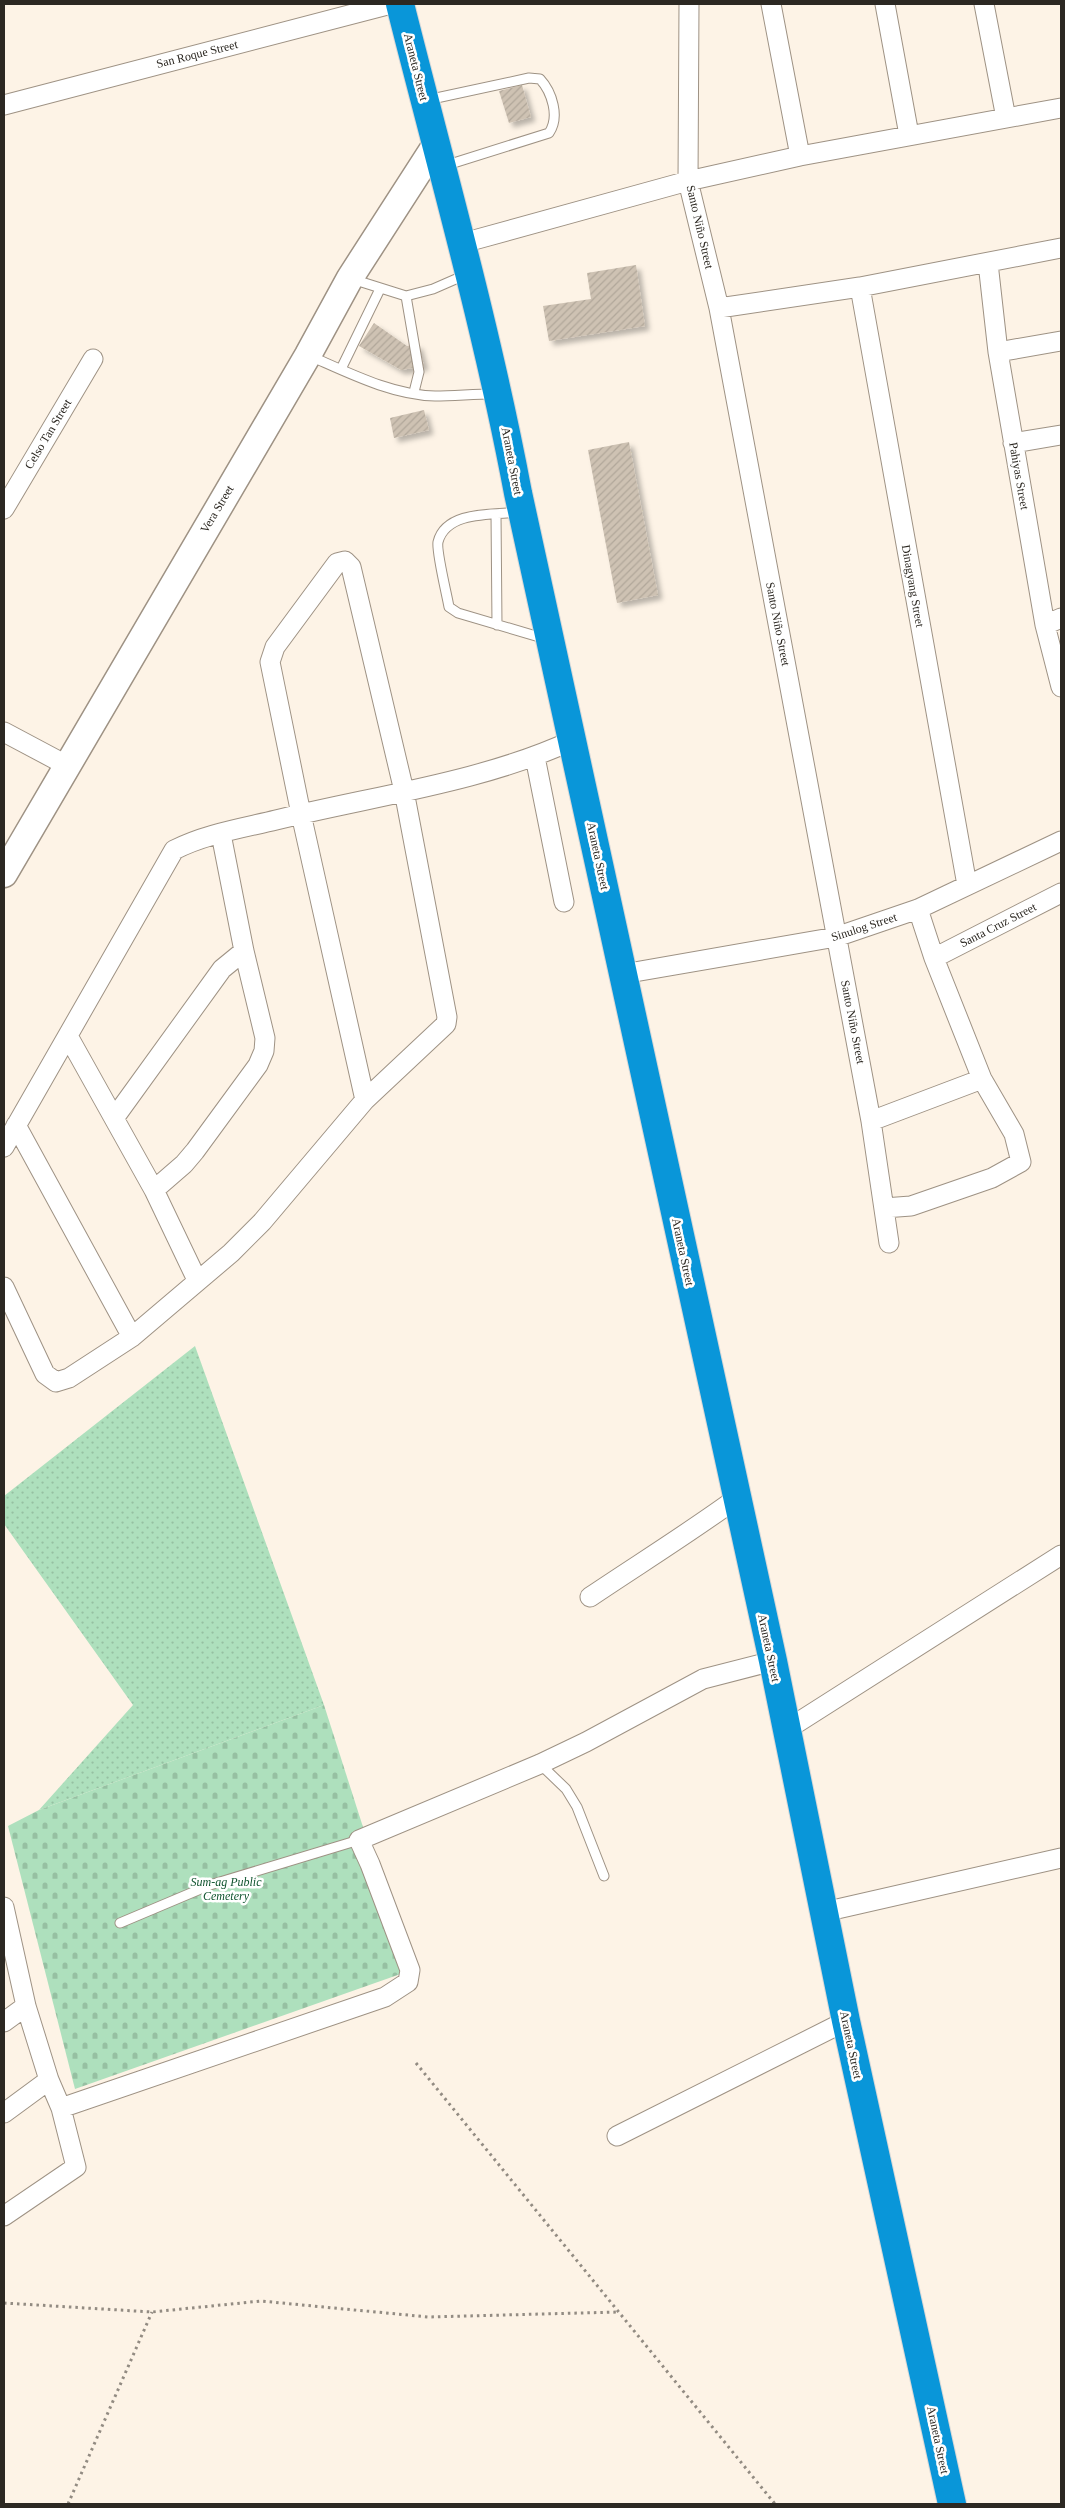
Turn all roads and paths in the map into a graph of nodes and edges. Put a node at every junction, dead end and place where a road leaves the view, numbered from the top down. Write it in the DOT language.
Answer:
graph roads {
  1 [pos="391,4"];
  2 [pos="400,4"];
  3 [pos="689,4"];
  4 [pos="771,4"];
  5 [pos="885,4"];
  6 [pos="984,4"];
  7 [pos="425,101"];
  8 [pos="4,105"];
  9 [pos="1061,108"];
  10 [pos="1006,118"];
  11 [pos="909,135"];
  12 [pos="438,156"];
  13 [pos="800,156"];
  14 [pos="688,181"];
  15 [pos="463,243"];
  16 [pos="1061,248"];
  17 [pos="988,263"];
  18 [pos="469,273"];
  19 [pos="350,278"];
  20 [pos="860,287"];
  21 [pos="380,289"];
  22 [pos="406,296"];
  23 [pos="719,308"];
  24 [pos="1061,341"];
  25 [pos="998,352"];
  26 [pos="308,355"];
  27 [pos="93,359"];
  28 [pos="341,369"];
  29 [pos="414,392"];
  30 [pos="499,393"];
  31 [pos="1061,435"];
  32 [pos="1013,444"];
  33 [pos="4,509"];
  34 [pos="522,512"];
  35 [pos="496,514"];
  36 [pos="1053,622"];
  37 [pos="497,625"];
  38 [pos="551,640"];
  39 [pos="1061,687"];
  40 [pos="4,732"];
  41 [pos="572,740"];
  42 [pos="535,757"];
  43 [pos="66,765"];
  44 [pos="404,792"];
  45 [pos="301,814"];
  46 [pos="221,834"];
  47 [pos="1061,841"];
  48 [pos="4,874"];
  49 [pos="966,885"];
  50 [pos="1061,893"];
  51 [pos="564,902"];
  52 [pos="918,909"];
  53 [pos="836,938"];
  54 [pos="244,951"];
  55 [pos="934,958"];
  56 [pos="623,974"];
  57 [pos="68,1036"];
  58 [pos="982,1079"];
  59 [pos="365,1100"];
  60 [pos="115,1118"];
  61 [pos="872,1121"];
  62 [pos="16,1125"];
  63 [pos="4,1148"];
  64 [pos="154,1190"];
  65 [pos="884,1208"];
  66 [pos="889,1243"];
  67 [pos="197,1280"];
  68 [pos="4,1287"];
  69 [pos="132,1337"];
  70 [pos="736,1498"];
  71 [pos="1061,1555"];
  72 [pos="590,1597"];
  73 [pos="772,1661"];
  74 [pos="786,1730"];
  75 [pos="540,1764"];
  76 [pos="358,1840"];
  77 [pos="1061,1858"];
  78 [pos="604,1876"];
  79 [pos="4,1908"];
  80 [pos="824,1912"];
  81 [pos="120,1923"];
  82 [pos="26,2006"];
  83 [pos="846,2021"];
  84 [pos="4,2022"];
  85 [pos="416,2062"];
  86 [pos="49,2080"];
  87 [pos="61,2108"];
  88 [pos="4,2113"];
  89 [pos="617,2136"];
  90 [pos="4,2216"];
  91 [pos="4,2303"];
  92 [pos="152,2312"];
  93 [pos="619,2312"];
  94 [pos="949,2502"];
  95 [pos="68,2504"];
  96 [pos="775,2504"];
  1 -- 8 [label="street, San Roque Street"];
  2 -- 7 [label="highway, Araneta Street"];
  3 -- 14 [label="street, Santo Niño Street"];
  4 -- 13 [label="street"];
  5 -- 11 [label="street"];
  6 -- 10 [label="street"];
  7 -- 12 [label="highway, Araneta Street"];
  7 -- 12 [label="lane"];
  9 -- 10 [label="street"];
  10 -- 11 [label="street"];
  11 -- 13 [label="street"];
  12 -- 15 [label="highway, Araneta Street"];
  12 -- 19 [label="street, Vera Street"];
  13 -- 14 [label="street"];
  14 -- 15 [label="street"];
  14 -- 23 [label="street, Santo Niño Street"];
  15 -- 18 [label="highway, Araneta Street"];
  16 -- 17 [label="street"];
  17 -- 20 [label="street"];
  17 -- 25 [label="street, Pahiyas Street"];
  18 -- 22 [label="lane"];
  18 -- 30 [label="highway, Araneta Street"];
  19 -- 21 [label="lane"];
  19 -- 26 [label="street, Vera Street"];
  20 -- 23 [label="street"];
  20 -- 49 [label="street, Dinagyang Street"];
  21 -- 22 [label="lane"];
  21 -- 28 [label="lane"];
  22 -- 29 [label="lane"];
  23 -- 53 [label="street, Santo Niño Street"];
  24 -- 25 [label="street"];
  25 -- 32 [label="street, Pahiyas Street"];
  26 -- 28 [label="lane"];
  26 -- 43 [label="street, Vera Street"];
  27 -- 33 [label="street, Celso Tan Street"];
  28 -- 29 [label="lane"];
  29 -- 30 [label="lane"];
  30 -- 34 [label="highway, Araneta Street"];
  31 -- 32 [label="street"];
  32 -- 36 [label="street, Pahiyas Street"];
  34 -- 35 [label="lane"];
  34 -- 38 [label="highway, Araneta Street"];
  35 -- 37 [label="lane"];
  35 -- 37 [label="lane"];
  36 -- 39 [label="street, Pahiyas Street"];
  37 -- 38 [label="lane"];
  38 -- 41 [label="highway, Araneta Street"];
  40 -- 43 [label="street"];
  41 -- 42 [label="street"];
  41 -- 56 [label="highway, Araneta Street"];
  42 -- 44 [label="street"];
  42 -- 51 [label="street"];
  43 -- 48 [label="street, Vera Street"];
  44 -- 45 [label="street"];
  44 -- 45 [label="street"];
  44 -- 59 [label="street"];
  45 -- 46 [label="street"];
  45 -- 59 [label="street"];
  46 -- 54 [label="street"];
  46 -- 57 [label="street"];
  47 -- 49 [label="street, Sinulog Street"];
  49 -- 52 [label="street, Sinulog Street"];
  50 -- 55 [label="street, Santa Cruz Street"];
  52 -- 53 [label="street, Sinulog Street"];
  52 -- 55 [label="street"];
  53 -- 56 [label="street, Sinulog Street"];
  53 -- 61 [label="street, Santo Niño Street"];
  54 -- 60 [label="street"];
  54 -- 64 [label="street"];
  55 -- 58 [label="street"];
  56 -- 70 [label="highway, Araneta Street"];
  57 -- 60 [label="street"];
  57 -- 62 [label="street"];
  58 -- 61 [label="street"];
  58 -- 65 [label="street"];
  59 -- 67 [label="street"];
  60 -- 64 [label="street"];
  61 -- 65 [label="street, Santo Niño Street"];
  62 -- 63 [label="street"];
  62 -- 69 [label="street"];
  64 -- 67 [label="street"];
  65 -- 66 [label="street, Santo Niño Street"];
  67 -- 69 [label="street"];
  68 -- 69 [label="street"];
  70 -- 72 [label="street"];
  70 -- 73 [label="highway, Araneta Street"];
  71 -- 74 [label="street"];
  73 -- 74 [label="highway, Araneta Street"];
  73 -- 75 [label="street"];
  74 -- 80 [label="highway, Araneta Street"];
  75 -- 76 [label="street"];
  75 -- 78 [label="lane"];
  76 -- 81 [label="lane"];
  76 -- 87 [label="street"];
  77 -- 80 [label="street"];
  79 -- 82 [label="street"];
  80 -- 83 [label="highway, Araneta Street"];
  82 -- 84 [label="street"];
  82 -- 86 [label="street"];
  83 -- 89 [label="street"];
  83 -- 94 [label="highway, Araneta Street"];
  85 -- 93 [label="path"];
  86 -- 87 [label="street"];
  86 -- 88 [label="street"];
  87 -- 90 [label="street"];
  91 -- 92 [label="path"];
  92 -- 93 [label="path"];
  92 -- 95 [label="path"];
  93 -- 96 [label="path"];
}
